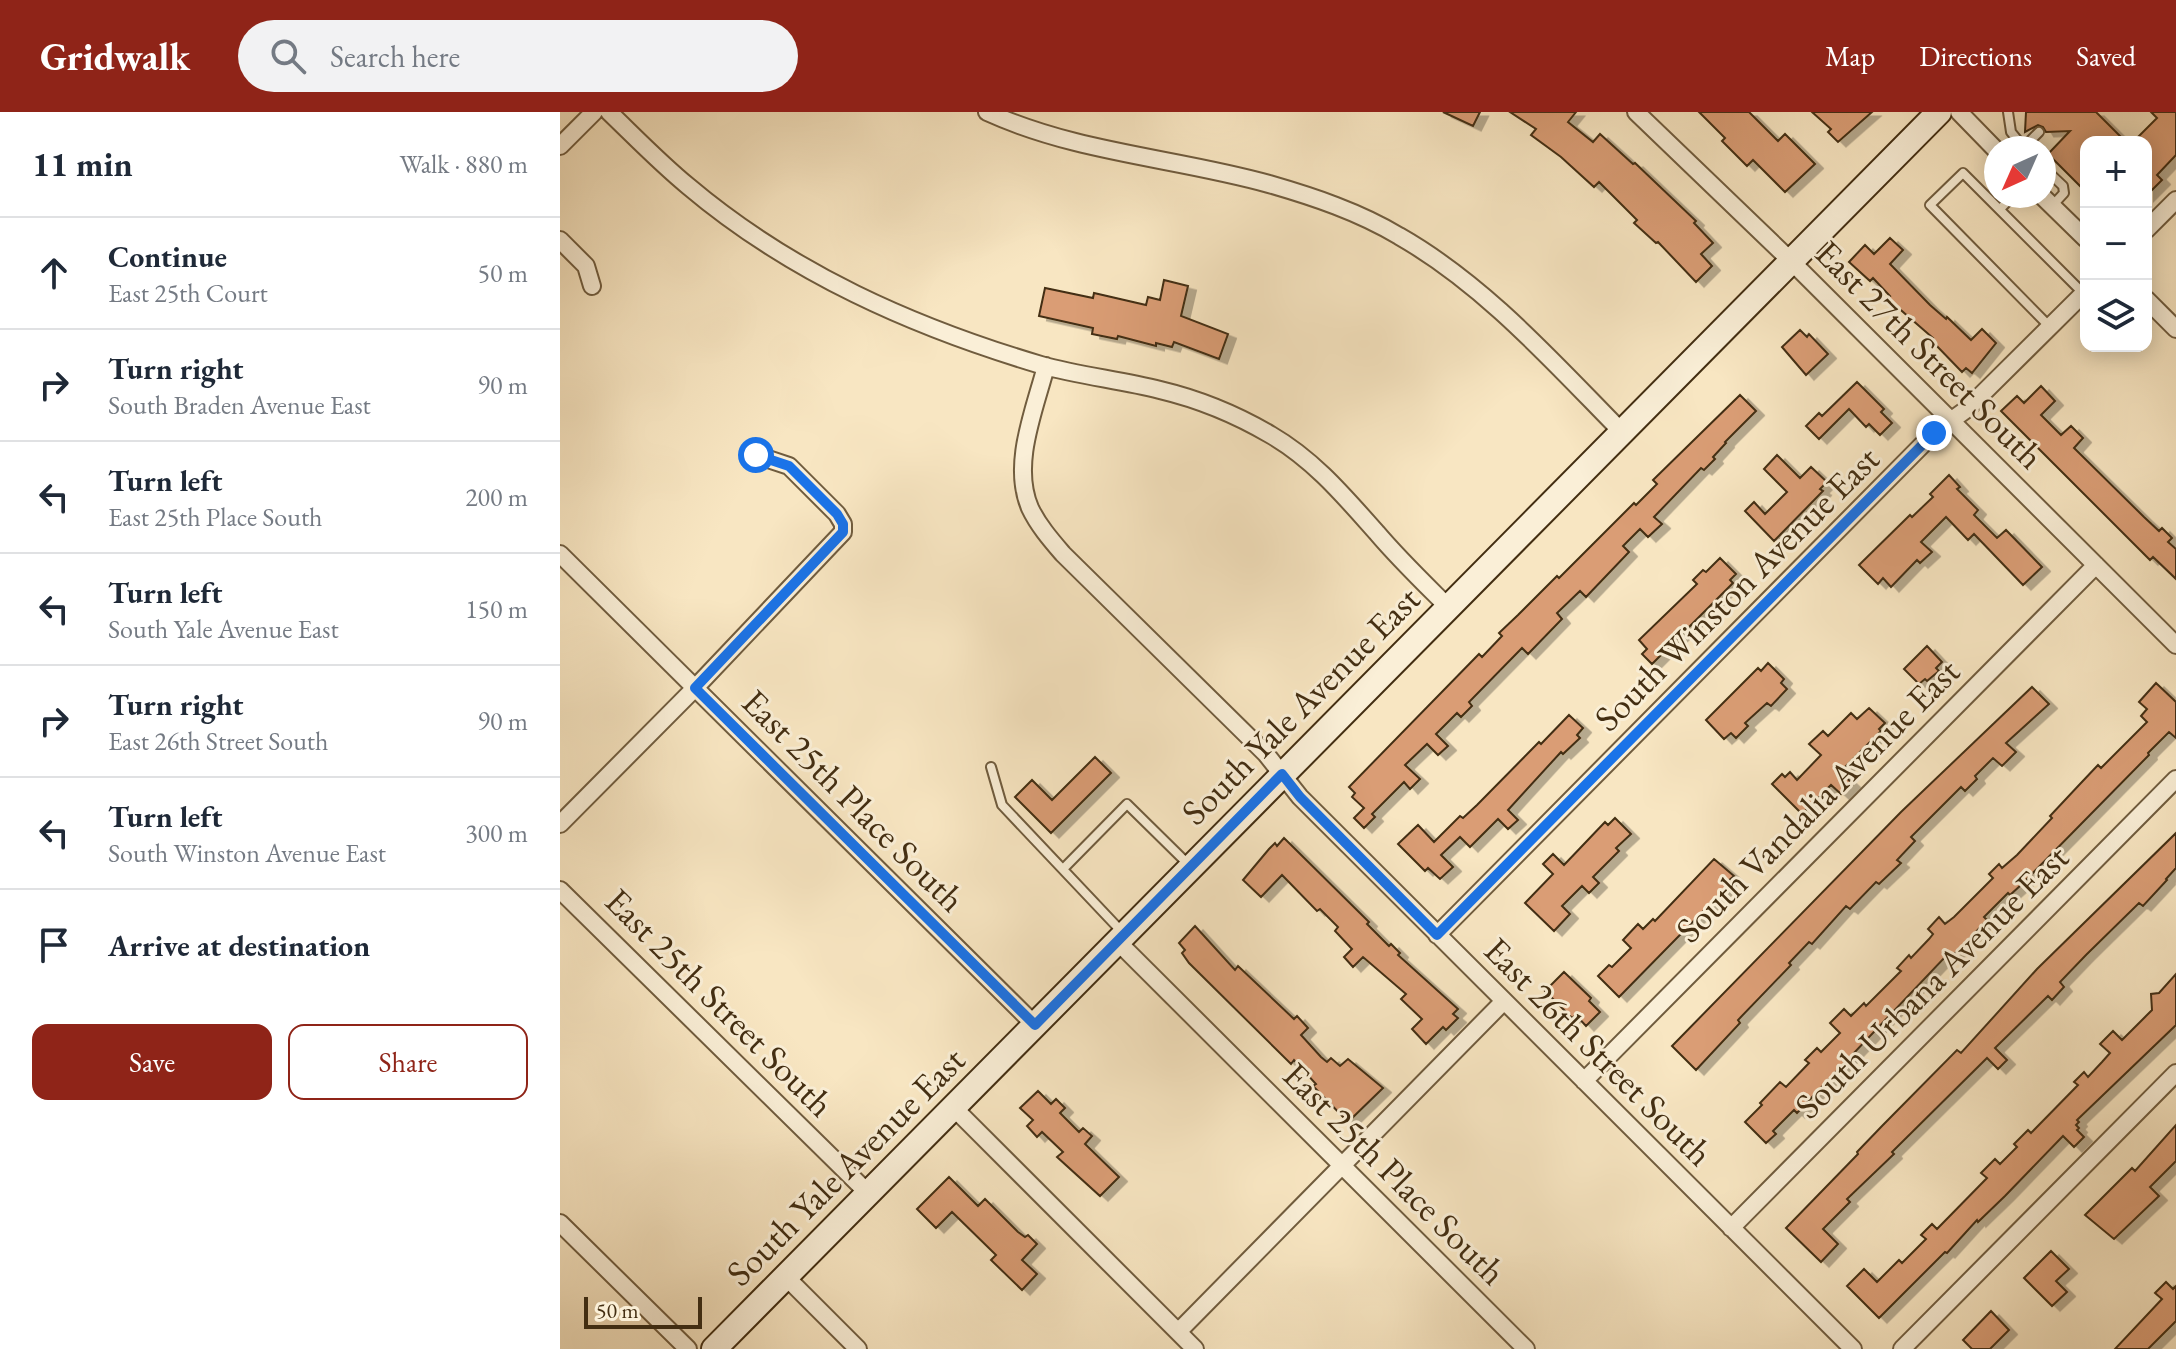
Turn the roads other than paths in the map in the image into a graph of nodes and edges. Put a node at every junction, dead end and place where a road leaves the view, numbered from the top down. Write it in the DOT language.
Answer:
graph roads {
  1 [pos="594,112"];
  2 [pos="609,112"];
  3 [pos="987,112"];
  4 [pos="1636,112"];
  5 [pos="1939,112"];
  6 [pos="1959,112"];
  7 [pos="2008,112"];
  8 [pos="2039,132"];
  9 [pos="2014,136"];
  10 [pos="2035,136"];
  11 [pos="1984,138"];
  12 [pos="560,146"];
  13 [pos="2056,179"];
  14 [pos="2056,197"];
  15 [pos="2176,200"];
  16 [pos="2054,208"];
  17 [pos="2000,209"];
  18 [pos="2152,224"];
  19 [pos="2080,233"];
  20 [pos="560,240"];
  21 [pos="1791,261"];
  22 [pos="592,286"];
  23 [pos="2080,287"];
  24 [pos="2080,297"];
  25 [pos="2152,305"];
  26 [pos="2050,327"];
  27 [pos="2176,329"];
  28 [pos="1046,366"];
  29 [pos="1950,421"];
  30 [pos="1622,432"];
  31 [pos="756,455"];
  32 [pos="560,554"];
  33 [pos="2096,565"];
  34 [pos="1448,607"];
  35 [pos="2176,645"];
  36 [pos="695,688"];
  37 [pos="991,767"];
  38 [pos="1282,774"];
  39 [pos="2176,779"];
  40 [pos="560,824"];
  41 [pos="1191,867"];
  42 [pos="1063,869"];
  43 [pos="560,890"];
  44 [pos="1437,935"];
  45 [pos="1121,937"];
  46 [pos="1504,1001"];
  47 [pos="1035,1025"];
  48 [pos="2176,1073"];
  49 [pos="1584,1081"];
  50 [pos="953,1107"];
  51 [pos="1341,1166"];
  52 [pos="869,1194"];
  53 [pos="560,1223"];
  54 [pos="1731,1228"];
  55 [pos="786,1277"];
  56 [pos="1178,1332"];
  57 [pos="688,1349"];
  58 [pos="714,1349"];
  59 [pos="858,1349"];
  60 [pos="1195,1349"];
  61 [pos="1526,1349"];
  62 [pos="1853,1349"];
  63 [pos="1902,1349"];
  1 -- 12 [label="street"];
  2 -- 28 [label="street"];
  3 -- 30 [label="street"];
  4 -- 21 [label="street, East 27th Street South"];
  5 -- 21 [label="main road, South Yale Avenue East"];
  6 -- 11 [label="street"];
  7 -- 9 [label="lane"];
  8 -- 10 [label="lane"];
  13 -- 14 [label="lane"];
  15 -- 18 [label="street"];
  16 -- 19 [label="street"];
  17 -- 23 [label="lane"];
  17 -- 26 [label="lane"];
  20 -- 22 [label="street"];
  21 -- 29 [label="street, East 27th Street South"];
  21 -- 30 [label="main road, South Yale Avenue East"];
  24 -- 26 [label="street, South Winston Avenue East"];
  25 -- 27 [label="street"];
  26 -- 29 [label="street, South Winston Avenue East"];
  28 -- 34 [label="street"];
  28 -- 38 [label="street, East 26th Street South"];
  29 -- 33 [label="street, East 27th Street South"];
  29 -- 44 [label="street, South Winston Avenue East"];
  30 -- 34 [label="main road, South Yale Avenue East"];
  31 -- 36 [label="street"];
  32 -- 36 [label="street, East 25th Place South"];
  33 -- 35 [label="street, East 27th Street South"];
  33 -- 49 [label="street, South Vandalia Avenue East"];
  34 -- 38 [label="main road, South Yale Avenue East"];
  36 -- 40 [label="street"];
  36 -- 47 [label="street, East 25th Place South"];
  37 -- 42 [label="lane"];
  38 -- 41 [label="main road, South Yale Avenue East"];
  38 -- 44 [label="street, East 26th Street South"];
  39 -- 54 [label="street, South Urbana Avenue East"];
  41 -- 42 [label="lane"];
  41 -- 45 [label="main road, South Yale Avenue East"];
  42 -- 45 [label="lane"];
  43 -- 52 [label="street, East 25th Street South"];
  44 -- 46 [label="street, East 26th Street South"];
  45 -- 47 [label="main road, South Yale Avenue East"];
  45 -- 51 [label="street, East 25th Place South"];
  46 -- 49 [label="street, East 26th Street South"];
  46 -- 51 [label="street"];
  47 -- 50 [label="main road, South Yale Avenue East"];
  48 -- 63 [label="street"];
  49 -- 54 [label="street, East 26th Street South"];
  50 -- 52 [label="main road, South Yale Avenue East"];
  50 -- 56 [label="street"];
  51 -- 56 [label="street"];
  51 -- 61 [label="street, East 25th Place South"];
  52 -- 55 [label="main road, South Yale Avenue East"];
  53 -- 57 [label="street"];
  54 -- 62 [label="street, East 26th Street South"];
  55 -- 58 [label="main road, South Yale Avenue East"];
  55 -- 59 [label="street"];
  56 -- 60 [label="street"];
}
